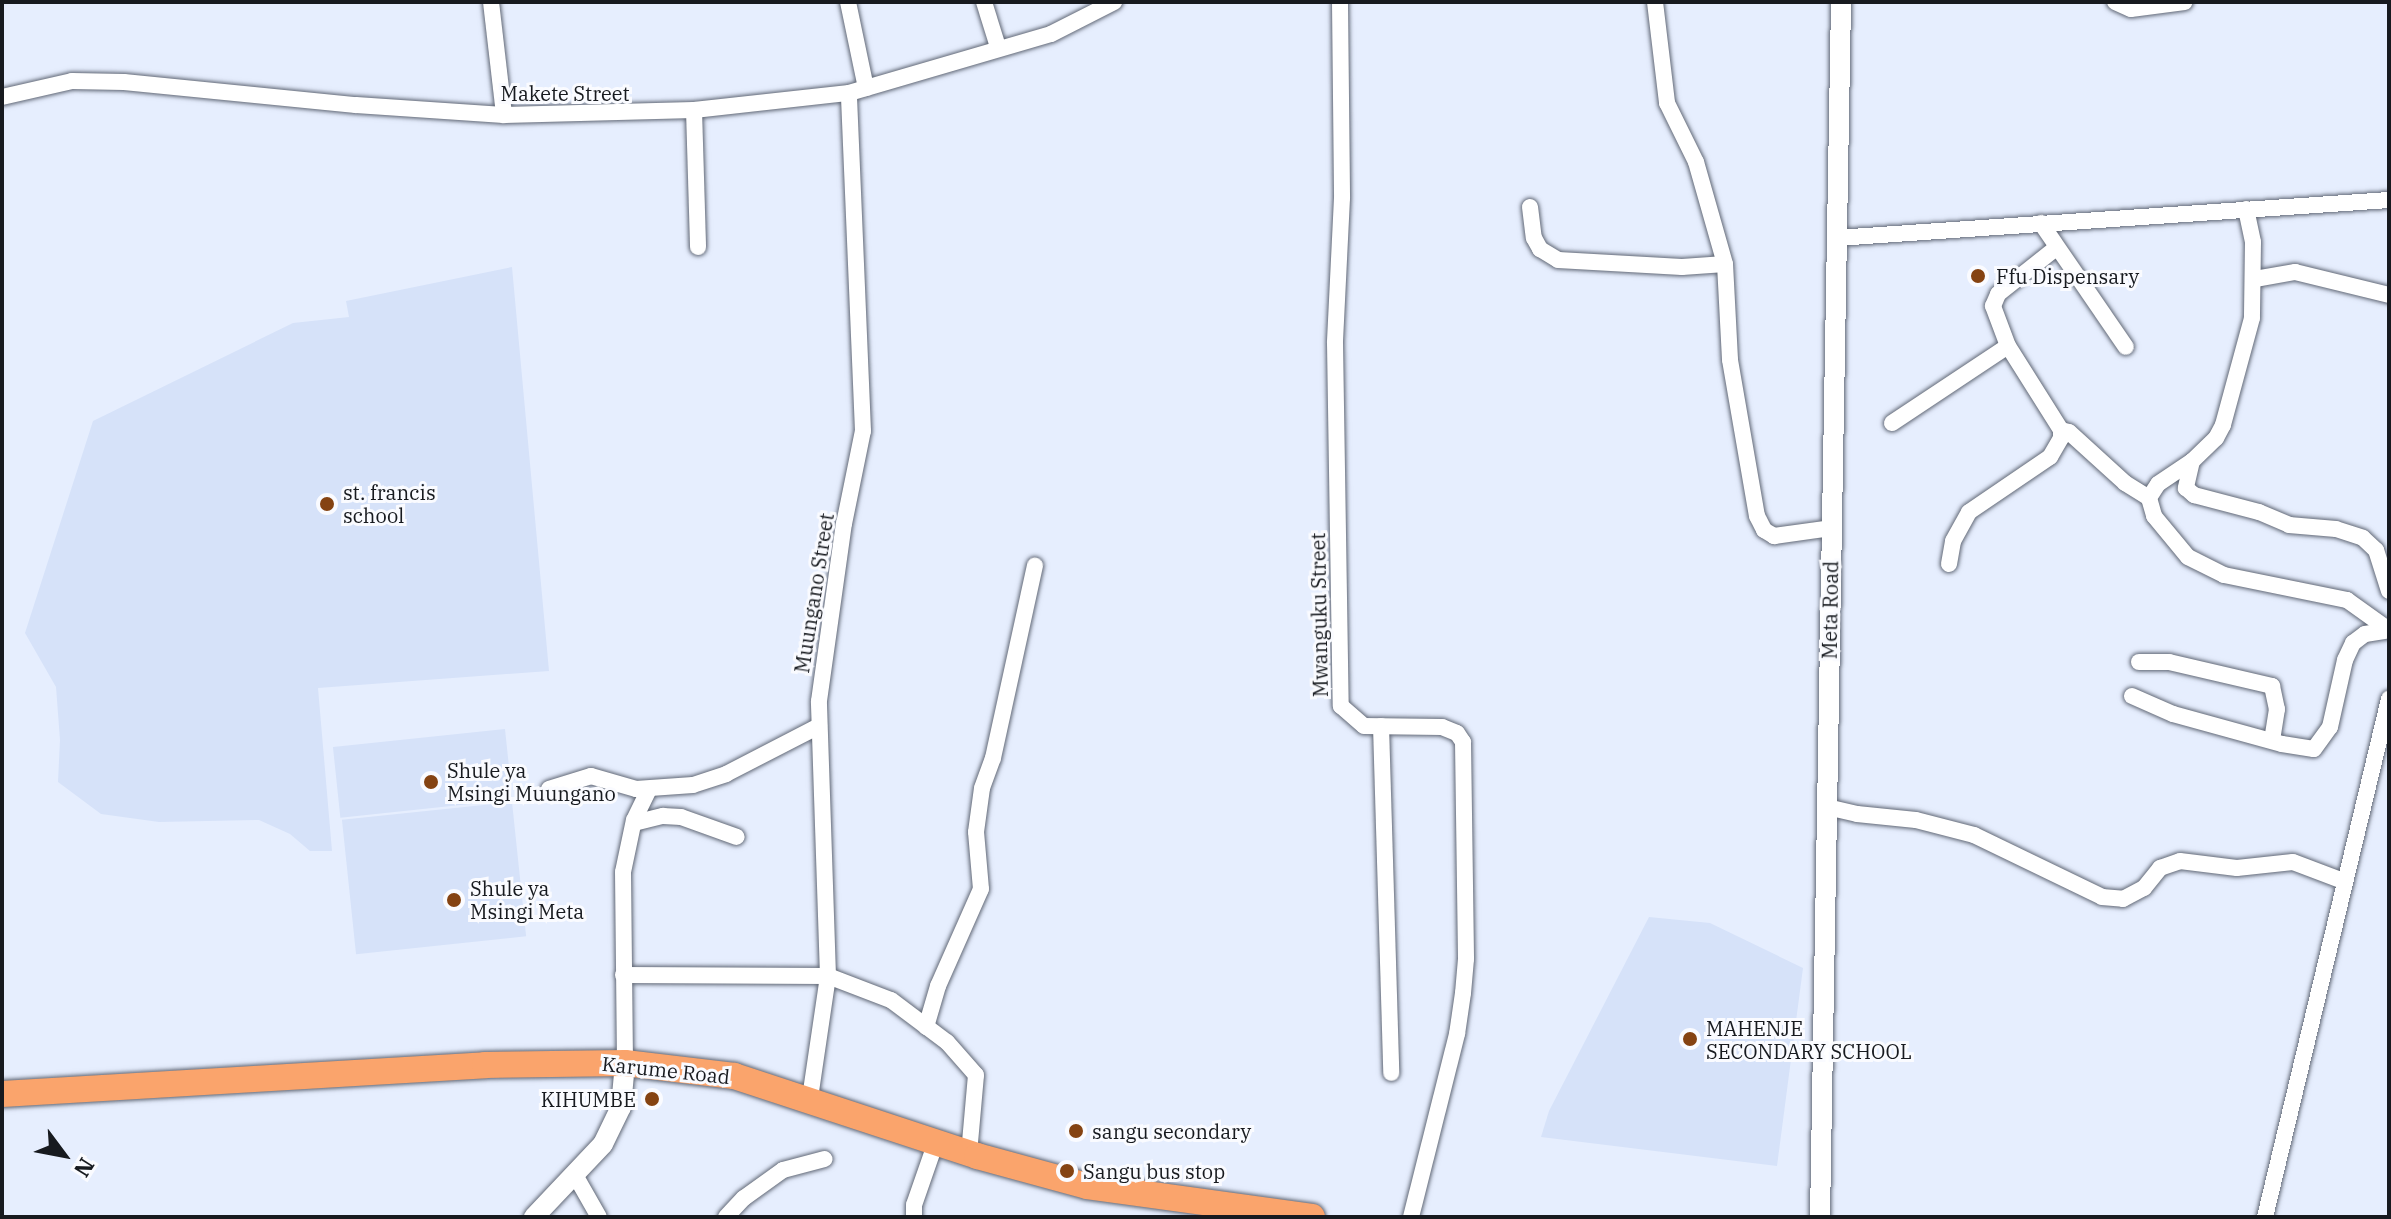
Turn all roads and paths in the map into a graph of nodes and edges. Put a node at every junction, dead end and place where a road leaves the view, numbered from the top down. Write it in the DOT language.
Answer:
graph roads {
  1 [pos="491,2"];
  2 [pos="848,2"];
  3 [pos="984,2"];
  4 [pos="1114,2"];
  5 [pos="1340,2"];
  6 [pos="1655,2"];
  7 [pos="1841,2"];
  8 [pos="2115,2"];
  9 [pos="2185,2"];
  10 [pos="998,47"];
  11 [pos="866,88"];
  12 [pos="849,93"];
  13 [pos="2,97"];
  14 [pos="694,110"];
  15 [pos="504,115"];
  16 [pos="2389,200"];
  17 [pos="1530,207"];
  18 [pos="2246,209"];
  19 [pos="2041,223"];
  20 [pos="1837,238"];
  21 [pos="698,247"];
  22 [pos="2056,248"];
  23 [pos="1725,264"];
  24 [pos="2255,279"];
  25 [pos="2389,295"];
  26 [pos="2008,346"];
  27 [pos="2126,347"];
  28 [pos="1892,423"];
  29 [pos="2061,430"];
  30 [pos="2192,461"];
  31 [pos="2149,498"];
  32 [pos="1832,528"];
  33 [pos="1949,564"];
  34 [pos="1035,566"];
  35 [pos="2389,591"];
  36 [pos="2389,630"];
  37 [pos="2139,662"];
  38 [pos="2132,696"];
  39 [pos="2389,699"];
  40 [pos="819,726"];
  41 [pos="1381,726"];
  42 [pos="2272,741"];
  43 [pos="549,789"];
  44 [pos="649,789"];
  45 [pos="1827,807"];
  46 [pos="634,823"];
  47 [pos="737,837"];
  48 [pos="2343,881"];
  49 [pos="623,975"];
  50 [pos="828,976"];
  51 [pos="926,1027"];
  52 [pos="625,1063"];
  53 [pos="1391,1073"];
  54 [pos="2,1094"];
  55 [pos="810,1098"];
  56 [pos="936,1142"];
  57 [pos="969,1153"];
  58 [pos="825,1159"];
  59 [pos="575,1175"];
  60 [pos="534,1217"];
  61 [pos="599,1217"];
  62 [pos="726,1217"];
  63 [pos="914,1217"];
  64 [pos="1312,1217"];
  65 [pos="1411,1217"];
  66 [pos="1820,1217"];
  67 [pos="2265,1217"];
  1 -- 15 [label="street"];
  2 -- 11 [label="street"];
  3 -- 10 [label="street"];
  4 -- 10 [label="street, Makete Street"];
  5 -- 41 [label="street, Mwanguku Street"];
  6 -- 23 [label="street"];
  7 -- 20 [label="street, Meta Road"];
  8 -- 9 [label="street"];
  10 -- 11 [label="street, Makete Street"];
  11 -- 12 [label="street, Makete Street"];
  12 -- 14 [label="street, Makete Street"];
  12 -- 40 [label="street, Muungano Street"];
  13 -- 15 [label="street, Makete Street"];
  14 -- 15 [label="street, Makete Street"];
  14 -- 21 [label="street"];
  16 -- 18 [label="street"];
  17 -- 23 [label="street"];
  18 -- 19 [label="street"];
  18 -- 24 [label="street"];
  19 -- 20 [label="street"];
  19 -- 22 [label="street"];
  20 -- 32 [label="street, Meta Road"];
  22 -- 26 [label="street"];
  22 -- 27 [label="street"];
  23 -- 32 [label="street"];
  24 -- 25 [label="street"];
  24 -- 30 [label="street"];
  26 -- 28 [label="street"];
  26 -- 29 [label="street"];
  29 -- 31 [label="street"];
  29 -- 33 [label="street"];
  30 -- 31 [label="street"];
  30 -- 35 [label="street"];
  31 -- 36 [label="street"];
  32 -- 45 [label="street, Meta Road"];
  34 -- 51 [label="street"];
  36 -- 42 [label="street"];
  37 -- 42 [label="street"];
  38 -- 42 [label="street"];
  39 -- 48 [label="street"];
  40 -- 44 [label="street"];
  40 -- 50 [label="street, Muungano Street"];
  41 -- 53 [label="street"];
  41 -- 65 [label="street, Mwanguku Street"];
  43 -- 44 [label="street"];
  44 -- 46 [label="street"];
  45 -- 48 [label="street"];
  45 -- 66 [label="street, Meta Road"];
  46 -- 47 [label="street"];
  46 -- 49 [label="street"];
  48 -- 67 [label="street"];
  49 -- 50 [label="street"];
  49 -- 52 [label="street"];
  50 -- 51 [label="street"];
  50 -- 55 [label="street, Muungano Street"];
  51 -- 57 [label="street"];
  52 -- 54 [label="highway, Karume Road"];
  52 -- 55 [label="highway, Karume Road"];
  52 -- 59 [label="street"];
  55 -- 56 [label="highway, Karume Road"];
  56 -- 57 [label="highway, Karume Road"];
  56 -- 63 [label="street"];
  57 -- 64 [label="highway, Karume Road"];
  58 -- 62 [label="street"];
  59 -- 60 [label="street"];
  59 -- 61 [label="street"];
}
